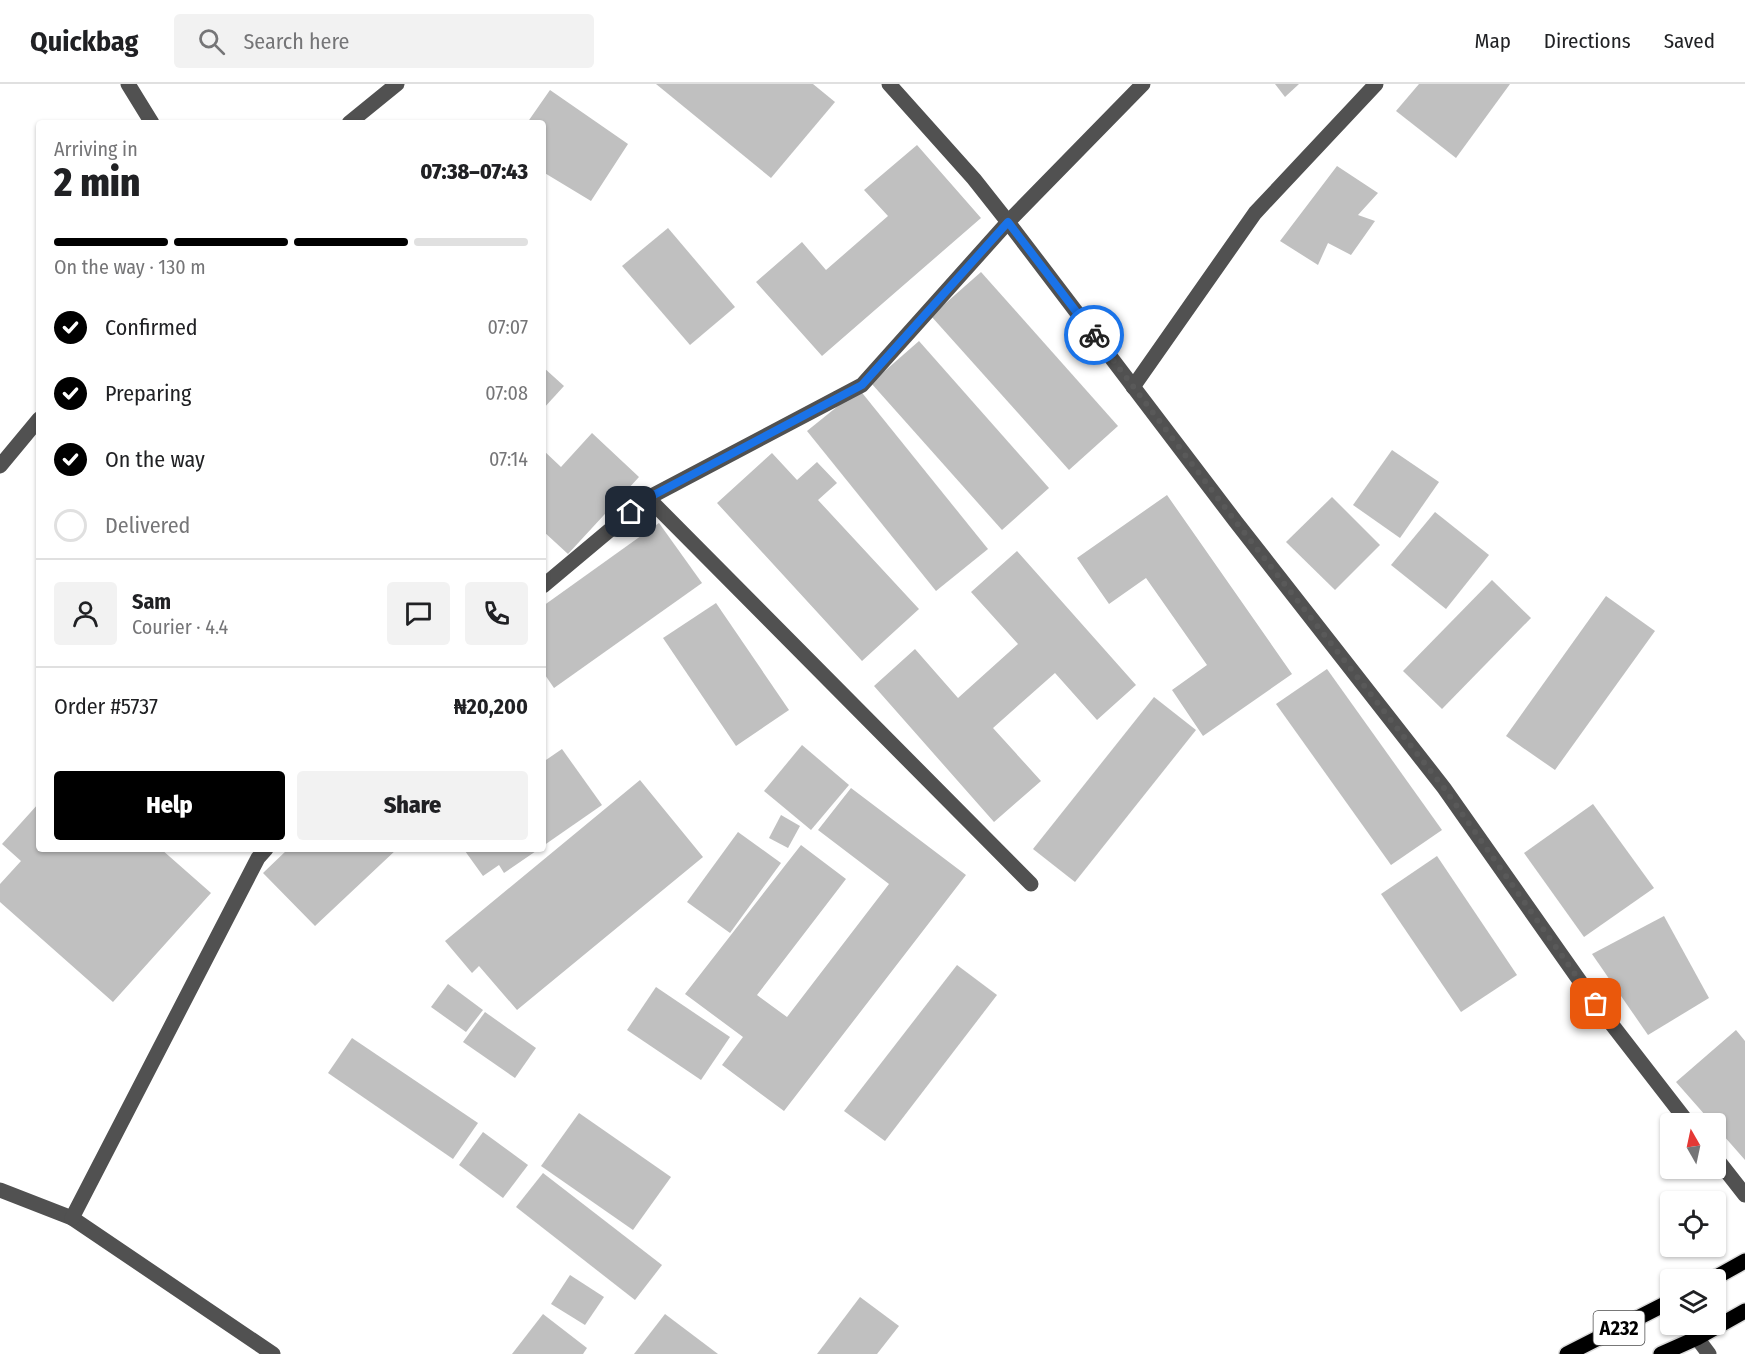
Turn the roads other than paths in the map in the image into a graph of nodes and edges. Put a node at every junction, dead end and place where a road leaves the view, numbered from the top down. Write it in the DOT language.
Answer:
graph roads {
  1 [pos="128,84"];
  2 [pos="398,84"];
  3 [pos="889,84"];
  4 [pos="1143,84"];
  5 [pos="1376,84"];
  6 [pos="150,120"];
  7 [pos="353,120"];
  8 [pos="1008,222"];
  9 [pos="1133,387"];
  10 [pos="36,423"];
  11 [pos="0,466"];
  12 [pos="648,498"];
  13 [pos="546,583"];
  14 [pos="263,852"];
  15 [pos="1031,884"];
  16 [pos="1680,1113"];
  17 [pos="1726,1171"];
  18 [pos="0,1190"];
  19 [pos="1745,1195"];
  20 [pos="72,1218"];
  21 [pos="1745,1261"];
  22 [pos="1726,1272"];
  23 [pos="1660,1307"];
  24 [pos="1745,1311"];
  25 [pos="1697,1338"];
  26 [pos="273,1354"];
  27 [pos="1567,1354"];
  28 [pos="1660,1354"];
  29 [pos="1709,1354"];
  1 -- 6 [label="street"];
  2 -- 7 [label="street"];
  3 -- 8 [label="street"];
  4 -- 8 [label="street"];
  5 -- 9 [label="street"];
  8 -- 9 [label="street"];
  8 -- 12 [label="street"];
  9 -- 16 [label="street"];
  10 -- 11 [label="street"];
  12 -- 13 [label="street"];
  12 -- 15 [label="street"];
  14 -- 20 [label="street"];
  17 -- 19 [label="street"];
  18 -- 20 [label="street"];
  20 -- 26 [label="street"];
  21 -- 22 [label="main road"];
  23 -- 27 [label="main road, A232"];
  24 -- 25 [label="main road, A232"];
  25 -- 28 [label="main road, A232"];
  25 -- 29 [label="street"];
}
